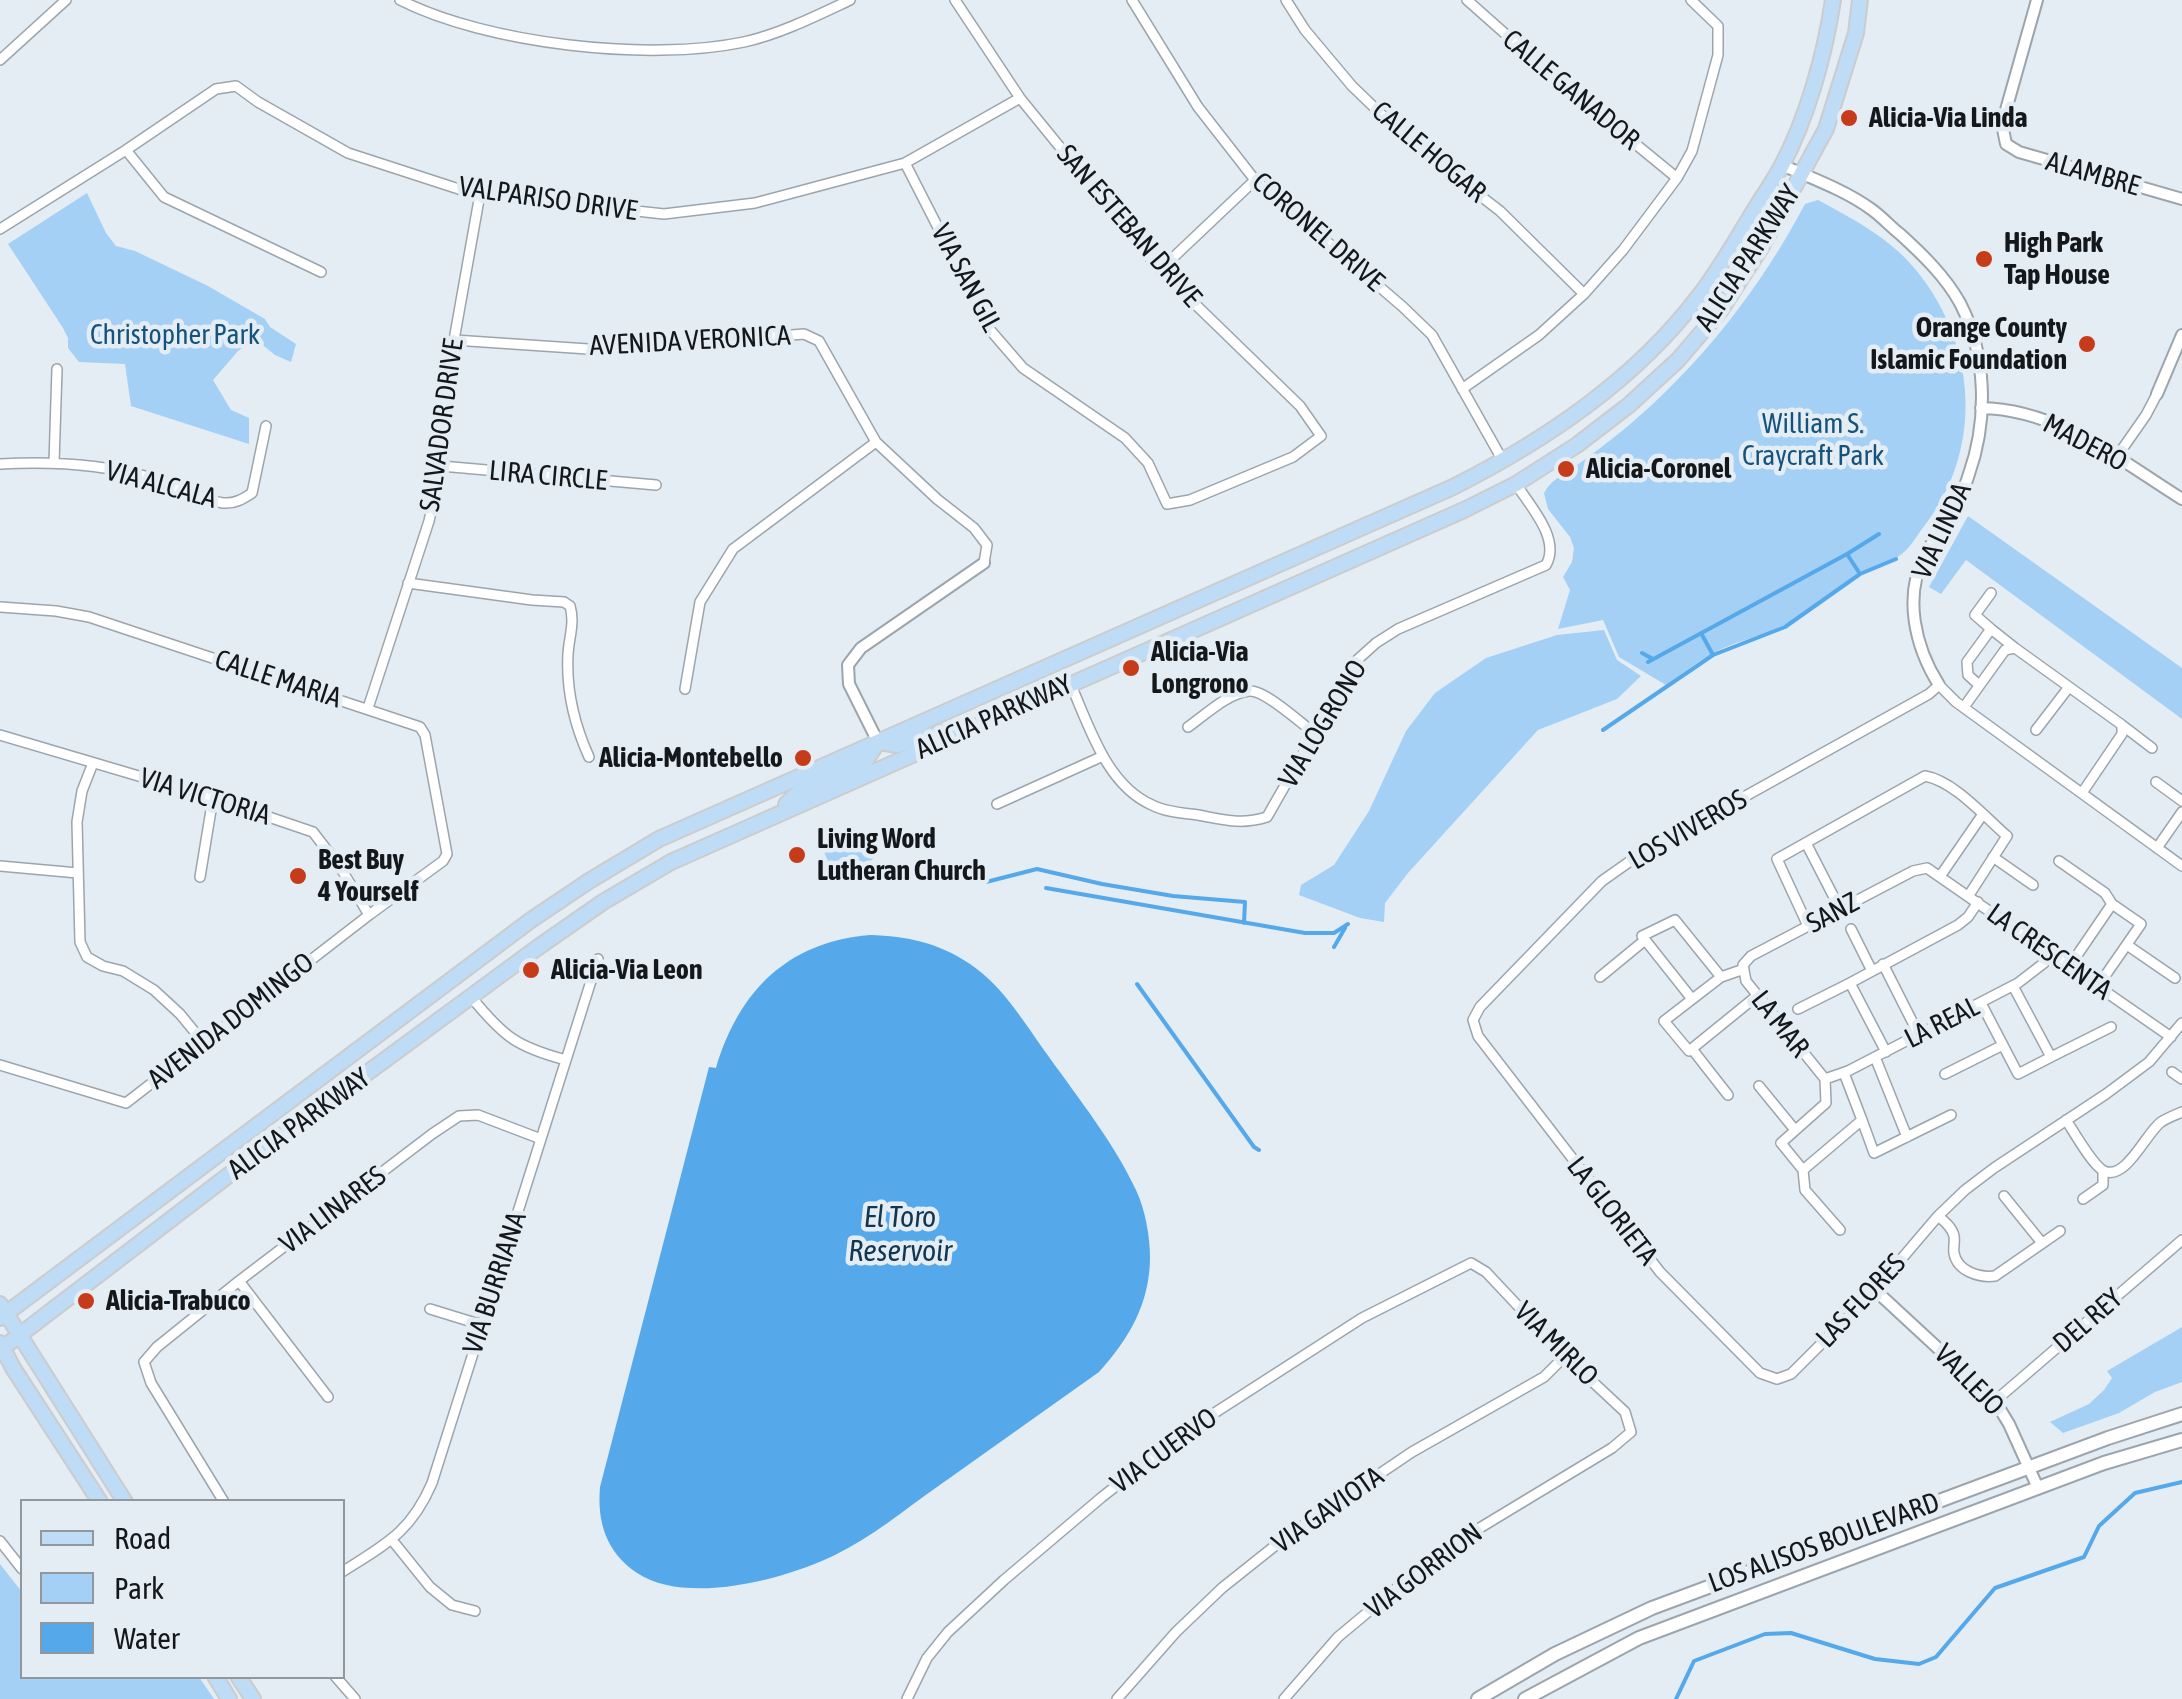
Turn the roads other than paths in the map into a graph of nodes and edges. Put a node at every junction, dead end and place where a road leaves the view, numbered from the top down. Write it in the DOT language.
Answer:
graph roads {
  1 [pos="66,0"];
  2 [pos="400,0"];
  3 [pos="850,0"];
  4 [pos="955,0"];
  5 [pos="1132,0"];
  6 [pos="1286,0"];
  7 [pos="1467,0"];
  8 [pos="1691,0"];
  9 [pos="1833,0"];
  10 [pos="1860,0"];
  11 [pos="2037,0"];
  12 [pos="0,60"];
  13 [pos="1020,98"];
  14 [pos="126,150"];
  15 [pos="906,163"];
  16 [pos="1782,164"];
  17 [pos="1802,174"];
  18 [pos="1677,178"];
  19 [pos="1255,180"];
  20 [pos="480,194"];
  21 [pos="2182,200"];
  22 [pos="2,224"];
  23 [pos="1160,270"];
  24 [pos="321,272"];
  25 [pos="1584,294"];
  26 [pos="2182,335"];
  27 [pos="454,340"];
  28 [pos="57,369"];
  29 [pos="1462,389"];
  30 [pos="2157,394"];
  31 [pos="1980,408"];
  32 [pos="266,426"];
  33 [pos="1321,436"];
  34 [pos="876,442"];
  35 [pos="2116,458"];
  36 [pos="1503,461"];
  37 [pos="54,463"];
  38 [pos="0,464"];
  39 [pos="440,466"];
  40 [pos="1516,484"];
  41 [pos="656,485"];
  42 [pos="2182,499"];
  43 [pos="984,563"];
  44 [pos="408,583"];
  45 [pos="1990,593"];
  46 [pos="0,607"];
  47 [pos="1991,629"];
  48 [pos="2016,648"];
  49 [pos="1070,684"];
  50 [pos="1939,685"];
  51 [pos="1979,686"];
  52 [pos="2069,687"];
  53 [pos="685,689"];
  54 [pos="1964,707"];
  55 [pos="368,708"];
  56 [pos="2122,725"];
  57 [pos="1188,727"];
  58 [pos="2036,730"];
  59 [pos="961,732"];
  60 [pos="1314,734"];
  61 [pos="0,736"];
  62 [pos="878,742"];
  63 [pos="2152,748"];
  64 [pos="1103,756"];
  65 [pos="589,757"];
  66 [pos="92,763"];
  67 [pos="2156,782"];
  68 [pos="2082,793"];
  69 [pos="213,798"];
  70 [pos="2182,801"];
  71 [pos="997,804"];
  72 [pos="778,812"];
  73 [pos="2182,812"];
  74 [pos="1982,814"];
  75 [pos="1806,843"];
  76 [pos="2157,848"];
  77 [pos="1993,858"];
  78 [pos="443,861"];
  79 [pos="2059,861"];
  80 [pos="0,866"];
  81 [pos="2182,866"];
  82 [pos="1927,868"];
  83 [pos="78,873"];
  84 [pos="1941,875"];
  85 [pos="200,877"];
  86 [pos="2033,885"];
  87 [pos="1973,898"];
  88 [pos="2112,904"];
  89 [pos="1840,909"];
  90 [pos="369,915"];
  91 [pos="1808,926"];
  92 [pos="1851,930"];
  93 [pos="1645,940"];
  94 [pos="2127,945"];
  95 [pos="2051,954"];
  96 [pos="598,959"];
  97 [pos="1883,964"];
  98 [pos="2069,966"];
  99 [pos="1744,967"];
  100 [pos="1872,971"];
  101 [pos="1600,977"];
  102 [pos="1721,977"];
  103 [pos="456,978"];
  104 [pos="2175,978"];
  105 [pos="1850,982"];
  106 [pos="2013,986"];
  107 [pos="2098,986"];
  108 [pos="1758,996"];
  109 [pos="472,998"];
  110 [pos="1692,999"];
  111 [pos="1981,1003"];
  112 [pos="1798,1009"];
  113 [pos="1472,1020"];
  114 [pos="2182,1023"];
  115 [pos="2111,1026"];
  116 [pos="1919,1035"];
  117 [pos="2171,1037"];
  118 [pos="203,1042"];
  119 [pos="2003,1045"];
  120 [pos="1692,1049"];
  121 [pos="1886,1052"];
  122 [pos="2051,1056"];
  123 [pos="1876,1057"];
  124 [pos="566,1060"];
  125 [pos="0,1065"];
  126 [pos="2172,1072"];
  127 [pos="1844,1073"];
  128 [pos="1945,1074"];
  129 [pos="1825,1078"];
  130 [pos="2182,1078"];
  131 [pos="1758,1086"];
  132 [pos="1728,1095"];
  133 [pos="2182,1112"];
  134 [pos="1951,1115"];
  135 [pos="1862,1120"];
  136 [pos="2066,1120"];
  137 [pos="1796,1130"];
  138 [pos="1907,1137"];
  139 [pos="541,1139"];
  140 [pos="1803,1170"];
  141 [pos="2102,1171"];
  142 [pos="2004,1196"];
  143 [pos="2083,1198"];
  144 [pos="1938,1216"];
  145 [pos="1840,1230"];
  146 [pos="2060,1231"];
  147 [pos="2182,1240"];
  148 [pos="2042,1243"];
  149 [pos="1471,1263"];
  150 [pos="240,1281"];
  151 [pos="1875,1290"];
  152 [pos="430,1309"];
  153 [pos="2,1312"];
  154 [pos="482,1324"];
  155 [pos="18,1334"];
  156 [pos="1,1347"];
  157 [pos="1566,1356"];
  158 [pos="1777,1380"];
  159 [pos="328,1397"];
  160 [pos="1995,1401"];
  161 [pos="2182,1414"];
  162 [pos="1631,1432"];
  163 [pos="2182,1440"];
  164 [pos="2029,1468"];
  165 [pos="2038,1488"];
  166 [pos="98,1499"];
  167 [pos="123,1499"];
  168 [pos="222,1499"];
  169 [pos="392,1540"];
  170 [pos="0,1541"];
  171 [pos="20,1566"];
  172 [pos="345,1570"];
  173 [pos="475,1611"];
  174 [pos="337,1679"];
  175 [pos="355,1699"];
  176 [pos="908,1699"];
  177 [pos="1117,1699"];
  178 [pos="1284,1699"];
  179 [pos="1478,1699"];
  180 [pos="1524,1699"];
  1 -- 12 [label="street"];
  2 -- 3 [label="street"];
  4 -- 13 [label="street, SAN ESTEBAN DRIVE"];
  5 -- 19 [label="street, CORONEL DRIVE"];
  6 -- 25 [label="street, CALLE HOGAR"];
  7 -- 18 [label="street, CALLE GANADOR"];
  8 -- 18 [label="street"];
  9 -- 16 [label="main road, ALICIA PARKWAY"];
  10 -- 17 [label="main road, ALICIA PARKWAY"];
  11 -- 21 [label="street, ALAMBRE"];
  13 -- 15 [label="street, VALPARISO DRIVE"];
  13 -- 23 [label="street, SAN ESTEBAN DRIVE"];
  14 -- 20 [label="street, VALPARISO DRIVE"];
  14 -- 22 [label="street, VALPARISO DRIVE"];
  14 -- 24 [label="street"];
  15 -- 20 [label="street, VALPARISO DRIVE"];
  15 -- 33 [label="street, VIA SAN GIL"];
  16 -- 17 [label="street, VIA LINDA"];
  16 -- 36 [label="main road, ALICIA PARKWAY"];
  17 -- 31 [label="street, VIA LINDA"];
  17 -- 40 [label="main road, ALICIA PARKWAY"];
  18 -- 25 [label="street"];
  19 -- 23 [label="street"];
  19 -- 29 [label="street, CORONEL DRIVE"];
  20 -- 27 [label="street, SALVADOR DRIVE"];
  23 -- 33 [label="street, SAN ESTEBAN DRIVE"];
  25 -- 29 [label="street"];
  26 -- 30 [label="street"];
  27 -- 34 [label="street, AVENIDA VERONICA"];
  27 -- 39 [label="street, SALVADOR DRIVE"];
  28 -- 37 [label="street"];
  29 -- 36 [label="street, CORONEL DRIVE"];
  30 -- 35 [label="street"];
  31 -- 35 [label="street, MADERO"];
  31 -- 50 [label="street, VIA LINDA"];
  32 -- 37 [label="street, VIA ALCALA"];
  34 -- 43 [label="street, AVENIDA VERONICA"];
  34 -- 53 [label="street"];
  35 -- 42 [label="street, MADERO"];
  36 -- 40 [label="main road"];
  36 -- 62 [label="main road, ALICIA PARKWAY"];
  37 -- 38 [label="street, VIA ALCALA"];
  39 -- 41 [label="street, LIRA CIRCLE"];
  39 -- 44 [label="street, SALVADOR DRIVE"];
  40 -- 49 [label="main road, ALICIA PARKWAY"];
  40 -- 60 [label="street, VIA LOGRONO"];
  43 -- 62 [label="street"];
  44 -- 55 [label="street, SALVADOR DRIVE"];
  44 -- 65 [label="street"];
  45 -- 47 [label="street"];
  46 -- 55 [label="street, CALLE MARIA"];
  47 -- 48 [label="street"];
  47 -- 51 [label="street"];
  48 -- 51 [label="street"];
  48 -- 52 [label="street"];
  49 -- 59 [label="main road, ALICIA PARKWAY"];
  49 -- 64 [label="street, VIA LOGRONO"];
  50 -- 54 [label="street, VIA LINDA"];
  50 -- 113 [label="street, LOS VIVEROS"];
  51 -- 54 [label="street"];
  52 -- 56 [label="street"];
  52 -- 58 [label="street"];
  54 -- 68 [label="street, VIA LINDA"];
  55 -- 78 [label="street, CALLE MARIA"];
  56 -- 63 [label="street"];
  56 -- 68 [label="street"];
  57 -- 60 [label="street"];
  59 -- 62 [label="main road"];
  59 -- 72 [label="main road, ALICIA PARKWAY"];
  60 -- 64 [label="street, VIA LOGRONO"];
  61 -- 66 [label="street, VIA VICTORIA"];
  62 -- 72 [label="main road"];
  62 -- 103 [label="main road, ALICIA PARKWAY"];
  64 -- 71 [label="street"];
  66 -- 69 [label="street, VIA VICTORIA"];
  66 -- 83 [label="street"];
  67 -- 70 [label="street"];
  68 -- 76 [label="street, VIA LINDA"];
  69 -- 85 [label="street"];
  69 -- 90 [label="street, VIA VICTORIA"];
  72 -- 109 [label="main road, ALICIA PARKWAY"];
  73 -- 76 [label="street"];
  74 -- 75 [label="street"];
  74 -- 77 [label="street"];
  74 -- 84 [label="street"];
  75 -- 89 [label="street"];
  75 -- 91 [label="street"];
  76 -- 81 [label="street, VIA LINDA"];
  77 -- 86 [label="street"];
  77 -- 87 [label="street"];
  78 -- 90 [label="street, AVENIDA DOMINGO"];
  79 -- 88 [label="street"];
  80 -- 83 [label="street"];
  82 -- 84 [label="street, LA CRESCENTA"];
  82 -- 89 [label="street, SANZ"];
  83 -- 118 [label="street"];
  84 -- 87 [label="street, LA CRESCENTA"];
  87 -- 95 [label="street, LA CRESCENTA"];
  87 -- 97 [label="street"];
  88 -- 94 [label="street"];
  88 -- 98 [label="street"];
  89 -- 91 [label="street, SANZ"];
  90 -- 118 [label="street, AVENIDA DOMINGO"];
  91 -- 99 [label="street, SANZ"];
  92 -- 100 [label="street"];
  93 -- 101 [label="street"];
  93 -- 102 [label="street"];
  93 -- 110 [label="street"];
  94 -- 104 [label="street"];
  94 -- 107 [label="street"];
  95 -- 98 [label="street, LA CRESCENTA"];
  95 -- 106 [label="street, LA REAL"];
  96 -- 124 [label="street, VIA BURRIANA"];
  97 -- 100 [label="street"];
  97 -- 116 [label="street"];
  98 -- 107 [label="street, LA CRESCENTA"];
  99 -- 102 [label="street, SANZ"];
  99 -- 108 [label="street, LA MAR"];
  100 -- 105 [label="street"];
  102 -- 110 [label="street"];
  103 -- 109 [label="main road"];
  103 -- 153 [label="main road, ALICIA PARKWAY"];
  105 -- 112 [label="street"];
  105 -- 121 [label="street"];
  106 -- 111 [label="street, LA REAL"];
  106 -- 122 [label="street"];
  107 -- 117 [label="street, LA CRESCENTA"];
  108 -- 120 [label="street"];
  108 -- 129 [label="street, LA MAR"];
  109 -- 124 [label="street"];
  109 -- 155 [label="main road, ALICIA PARKWAY"];
  110 -- 120 [label="street"];
  111 -- 116 [label="street, LA REAL"];
  111 -- 119 [label="street"];
  113 -- 158 [label="street, LA GLORIETA"];
  114 -- 117 [label="street, LAS FLORES"];
  115 -- 122 [label="street"];
  116 -- 121 [label="street, LA REAL"];
  117 -- 136 [label="street, LAS FLORES"];
  118 -- 125 [label="street, AVENIDA DOMINGO"];
  119 -- 122 [label="street"];
  119 -- 128 [label="street"];
  120 -- 132 [label="street"];
  121 -- 123 [label="street, LA REAL"];
  123 -- 127 [label="street, LA REAL"];
  123 -- 138 [label="street"];
  124 -- 139 [label="street, VIA BURRIANA"];
  126 -- 130 [label="street"];
  127 -- 129 [label="street, LA REAL"];
  127 -- 135 [label="street"];
  129 -- 137 [label="street"];
  131 -- 137 [label="street"];
  133 -- 141 [label="street"];
  134 -- 138 [label="street"];
  135 -- 138 [label="street"];
  135 -- 140 [label="street"];
  136 -- 141 [label="street"];
  136 -- 144 [label="street, LAS FLORES"];
  137 -- 140 [label="street"];
  139 -- 150 [label="street, VIA LINARES"];
  139 -- 154 [label="street, VIA BURRIANA"];
  140 -- 145 [label="street"];
  141 -- 143 [label="street"];
  142 -- 148 [label="street"];
  144 -- 148 [label="street"];
  144 -- 151 [label="street, LAS FLORES"];
  146 -- 148 [label="street"];
  147 -- 160 [label="street, DEL REY"];
  149 -- 157 [label="street, VIA MIRLO"];
  149 -- 176 [label="street, VIA CUERVO"];
  150 -- 159 [label="street"];
  150 -- 168 [label="street, VIA LINARES"];
  151 -- 158 [label="street, LAS FLORES"];
  151 -- 160 [label="street, VALLEJO"];
  152 -- 154 [label="street"];
  153 -- 155 [label="main road"];
  154 -- 169 [label="street, VIA BURRIANA"];
  155 -- 156 [label="main road, ALICIA PARKWAY"];
  155 -- 167 [label="main road"];
  156 -- 166 [label="main road"];
  157 -- 162 [label="street, VIA MIRLO"];
  157 -- 177 [label="street, VIA GAVIOTA"];
  160 -- 164 [label="street, VALLEJO"];
  161 -- 164 [label="main road, LOS ALISOS BOULEVARD"];
  162 -- 178 [label="street, VIA GORRION"];
  163 -- 165 [label="main road, LOS ALISOS BOULEVARD"];
  164 -- 165 [label="street, VALLEJO"];
  164 -- 179 [label="main road, LOS ALISOS BOULEVARD"];
  165 -- 180 [label="main road, LOS ALISOS BOULEVARD"];
  169 -- 172 [label="street, VIA BURRIANA"];
  169 -- 173 [label="street"];
  170 -- 171 [label="street"];
  174 -- 175 [label="street"];
}
